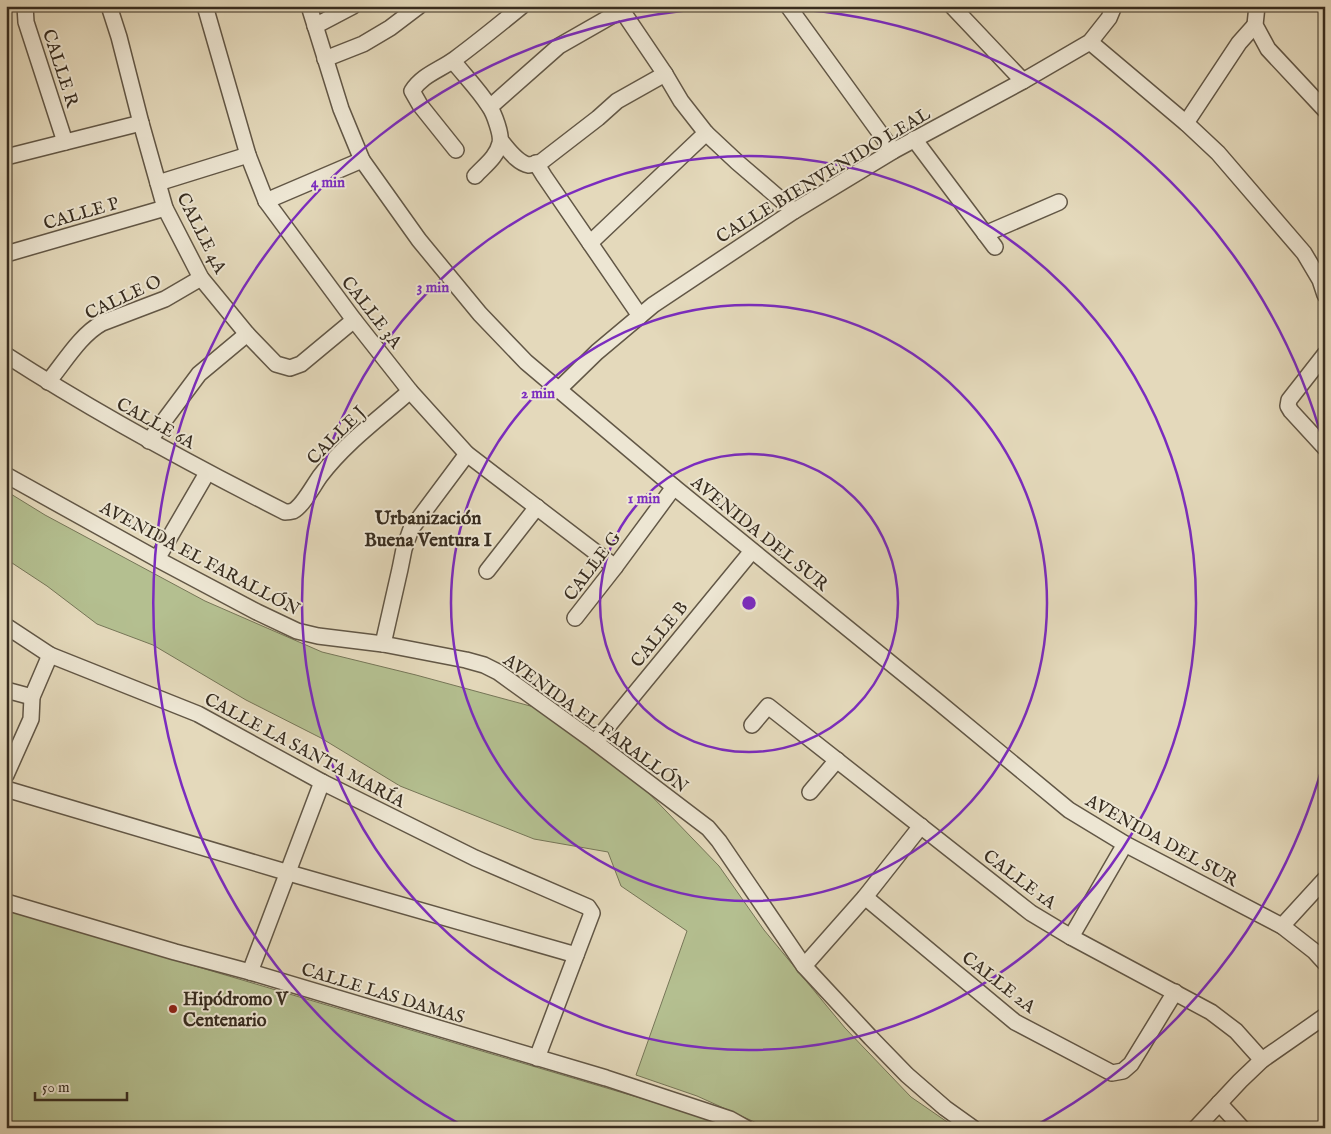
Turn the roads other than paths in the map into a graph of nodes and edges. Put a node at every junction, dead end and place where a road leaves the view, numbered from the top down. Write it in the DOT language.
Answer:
graph roads {
  1 [pos="25,6"];
  2 [pos="109,6"];
  3 [pos="204,6"];
  4 [pos="309,6"];
  5 [pos="353,6"];
  6 [pos="419,6"];
  7 [pos="522,6"];
  8 [pos="788,6"];
  9 [pos="952,6"];
  10 [pos="1114,6"];
  11 [pos="1258,6"];
  12 [pos="620,8"];
  13 [pos="1255,25"];
  14 [pos="315,26"];
  15 [pos="1090,42"];
  16 [pos="326,59"];
  17 [pos="453,61"];
  18 [pos="665,74"];
  19 [pos="1023,81"];
  20 [pos="490,107"];
  21 [pos="1325,110"];
  22 [pos="141,123"];
  23 [pos="1186,123"];
  24 [pos="706,133"];
  25 [pos="914,139"];
  26 [pos="501,141"];
  27 [pos="65,142"];
  28 [pos="456,150"];
  29 [pos="893,151"];
  30 [pos="248,155"];
  31 [pos="6,157"];
  32 [pos="362,160"];
  33 [pos="536,163"];
  34 [pos="475,176"];
  35 [pos="158,183"];
  36 [pos="266,202"];
  37 [pos="1059,202"];
  38 [pos="165,208"];
  39 [pos="794,211"];
  40 [pos="985,234"];
  41 [pos="590,243"];
  42 [pos="995,247"];
  43 [pos="6,254"];
  44 [pos="201,278"];
  45 [pos="1325,295"];
  46 [pos="640,316"];
  47 [pos="354,320"];
  48 [pos="246,334"];
  49 [pos="1325,354"];
  50 [pos="6,356"];
  51 [pos="48,382"];
  52 [pos="558,390"];
  53 [pos="410,391"];
  54 [pos="149,441"];
  55 [pos="1325,448"];
  56 [pos="467,454"];
  57 [pos="208,473"];
  58 [pos="6,475"];
  59 [pos="674,487"];
  60 [pos="537,507"];
  61 [pos="293,511"];
  62 [pos="752,551"];
  63 [pos="157,559"];
  64 [pos="616,567"];
  65 [pos="487,571"];
  66 [pos="575,618"];
  67 [pos="6,626"];
  68 [pos="383,644"];
  69 [pos="50,655"];
  70 [pos="6,690"];
  71 [pos="32,697"];
  72 [pos="752,725"];
  73 [pos="595,742"];
  74 [pos="837,760"];
  75 [pos="6,775"];
  76 [pos="322,782"];
  77 [pos="6,790"];
  78 [pos="810,792"];
  79 [pos="921,826"];
  80 [pos="1125,844"];
  81 [pos="289,873"];
  82 [pos="1325,879"];
  83 [pos="865,898"];
  84 [pos="6,902"];
  85 [pos="1282,926"];
  86 [pos="1071,937"];
  87 [pos="576,955"];
  88 [pos="1325,963"];
  89 [pos="804,966"];
  90 [pos="250,972"];
  91 [pos="1175,992"];
  92 [pos="1325,1016"];
  93 [pos="537,1058"];
  94 [pos="1262,1060"];
  95 [pos="1219,1103"];
  96 [pos="746,1128"];
  97 [pos="973,1128"];
  98 [pos="1196,1128"];
  99 [pos="1242,1128"];
  1 -- 27 [label="street, CALLE R"];
  2 -- 22 [label="street, CALLE 4A"];
  3 -- 30 [label="street, CALLE 3A"];
  4 -- 14 [label="street, AVENIDA DEL SUR"];
  5 -- 14 [label="street"];
  6 -- 16 [label="street"];
  7 -- 17 [label="street"];
  8 -- 29 [label="street"];
  9 -- 19 [label="street"];
  10 -- 15 [label="street, CALLE BIENVENIDO LEAL"];
  11 -- 13 [label="street"];
  12 -- 18 [label="street"];
  12 -- 20 [label="street"];
  13 -- 21 [label="street"];
  13 -- 23 [label="street"];
  14 -- 16 [label="street, AVENIDA DEL SUR"];
  15 -- 19 [label="street, CALLE BIENVENIDO LEAL"];
  15 -- 23 [label="street"];
  16 -- 32 [label="street, AVENIDA DEL SUR"];
  17 -- 20 [label="street"];
  17 -- 28 [label="street"];
  18 -- 24 [label="street"];
  18 -- 33 [label="street"];
  19 -- 25 [label="street, CALLE BIENVENIDO LEAL"];
  20 -- 26 [label="street"];
  22 -- 27 [label="street"];
  22 -- 35 [label="street, CALLE 4A"];
  23 -- 45 [label="street"];
  24 -- 39 [label="street"];
  24 -- 41 [label="street"];
  25 -- 29 [label="street, CALLE BIENVENIDO LEAL"];
  25 -- 40 [label="street"];
  26 -- 33 [label="street"];
  26 -- 34 [label="street"];
  27 -- 31 [label="street"];
  29 -- 39 [label="street, CALLE BIENVENIDO LEAL"];
  30 -- 35 [label="street"];
  30 -- 36 [label="street, CALLE 3A"];
  32 -- 36 [label="street"];
  32 -- 52 [label="street, AVENIDA DEL SUR"];
  33 -- 41 [label="street"];
  35 -- 38 [label="street, CALLE 4A"];
  36 -- 47 [label="street, CALLE 3A"];
  37 -- 40 [label="street"];
  38 -- 43 [label="street, CALLE P"];
  38 -- 44 [label="street, CALLE 4A"];
  39 -- 46 [label="street, CALLE BIENVENIDO LEAL"];
  40 -- 42 [label="street"];
  41 -- 46 [label="street"];
  44 -- 48 [label="street, CALLE 4A"];
  44 -- 51 [label="street, CALLE O"];
  46 -- 52 [label="street, CALLE BIENVENIDO LEAL"];
  47 -- 48 [label="street, CALLE 4A"];
  47 -- 53 [label="street, CALLE 3A"];
  48 -- 54 [label="street"];
  49 -- 55 [label="street"];
  50 -- 51 [label="street, CALLE 6A"];
  51 -- 54 [label="street, CALLE 6A"];
  52 -- 59 [label="street, AVENIDA DEL SUR"];
  53 -- 56 [label="street, CALLE 3A"];
  53 -- 61 [label="street, CALLE J"];
  54 -- 57 [label="street, CALLE 6A"];
  56 -- 60 [label="street, CALLE 3A"];
  56 -- 68 [label="street"];
  57 -- 61 [label="street, CALLE 6A"];
  57 -- 63 [label="street"];
  58 -- 63 [label="street, AVENIDA EL FARALLÓN"];
  59 -- 62 [label="street, AVENIDA DEL SUR"];
  59 -- 64 [label="street, CALLE G"];
  60 -- 64 [label="street, CALLE 3A"];
  60 -- 65 [label="street"];
  62 -- 73 [label="street, CALLE B"];
  62 -- 80 [label="street, AVENIDA DEL SUR"];
  63 -- 68 [label="street, AVENIDA EL FARALLÓN"];
  64 -- 66 [label="street, CALLE G"];
  67 -- 69 [label="street, CALLE LA SANTA MARÍA"];
  68 -- 73 [label="street, AVENIDA EL FARALLÓN"];
  69 -- 71 [label="street"];
  69 -- 76 [label="street, CALLE LA SANTA MARÍA"];
  70 -- 71 [label="street"];
  71 -- 75 [label="street"];
  72 -- 74 [label="street, CALLE 1A"];
  73 -- 89 [label="street, AVENIDA EL FARALLÓN"];
  74 -- 78 [label="street"];
  74 -- 79 [label="street, CALLE 1A"];
  76 -- 81 [label="street"];
  76 -- 87 [label="street, CALLE LA SANTA MARÍA"];
  77 -- 81 [label="street"];
  79 -- 83 [label="street"];
  79 -- 86 [label="street, CALLE 1A"];
  80 -- 85 [label="street, AVENIDA DEL SUR"];
  80 -- 86 [label="street"];
  81 -- 87 [label="street"];
  81 -- 90 [label="street"];
  82 -- 85 [label="street"];
  83 -- 89 [label="street"];
  83 -- 91 [label="street, CALLE 2A"];
  84 -- 90 [label="street, CALLE LAS DAMAS"];
  85 -- 88 [label="street, AVENIDA DEL SUR"];
  86 -- 91 [label="street, CALLE 1A"];
  87 -- 93 [label="street"];
  89 -- 97 [label="street, AVENIDA EL FARALLÓN"];
  90 -- 93 [label="street, CALLE LAS DAMAS"];
  91 -- 94 [label="street, CALLE 1A"];
  92 -- 94 [label="street"];
  93 -- 96 [label="street, CALLE LAS DAMAS"];
  94 -- 95 [label="street"];
  95 -- 98 [label="street"];
  95 -- 99 [label="street"];
}
